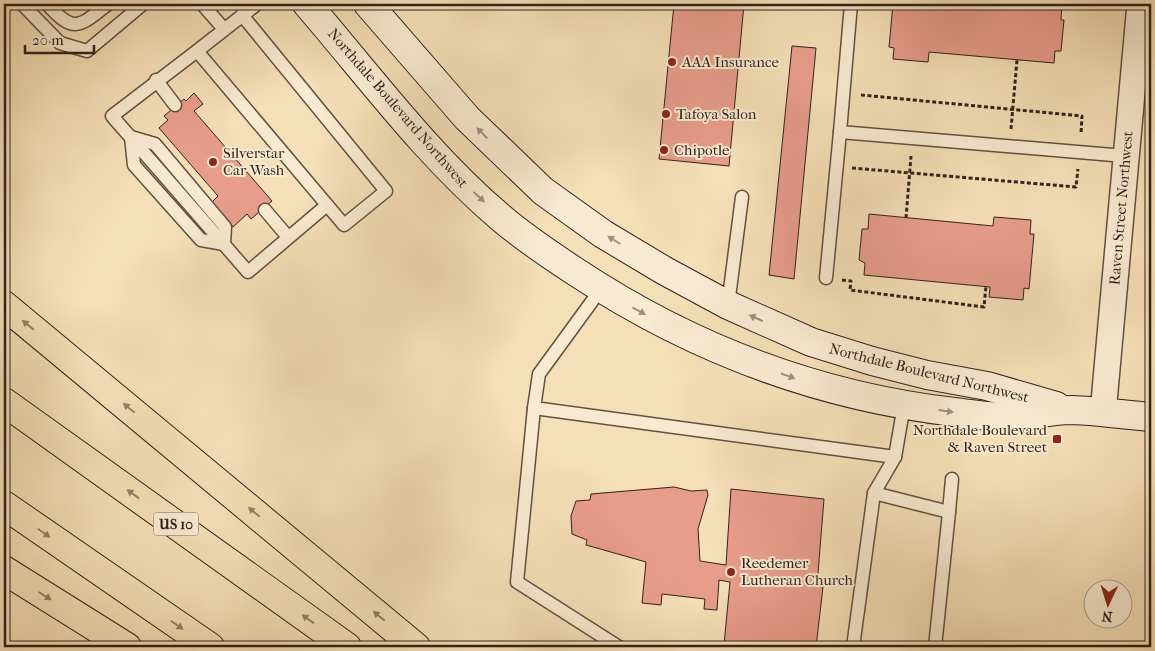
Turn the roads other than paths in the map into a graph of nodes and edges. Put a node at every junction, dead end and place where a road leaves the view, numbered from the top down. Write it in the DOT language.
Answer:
graph roads {
  1 [pos="22,4"];
  2 [pos="46,4"];
  3 [pos="108,4"];
  4 [pos="143,4"];
  5 [pos="202,4"];
  6 [pos="257,4"];
  7 [pos="307,4"];
  8 [pos="368,4"];
  9 [pos="850,4"];
  10 [pos="1140,4"];
  11 [pos="242,15"];
  12 [pos="224,29"];
  13 [pos="197,51"];
  14 [pos="156,80"];
  15 [pos="174,104"];
  16 [pos="840,132"];
  17 [pos="1125,156"];
  18 [pos="742,197"];
  19 [pos="327,205"];
  20 [pos="265,210"];
  21 [pos="288,238"];
  22 [pos="826,278"];
  23 [pos="601,289"];
  24 [pos="4,304"];
  25 [pos="728,305"];
  26 [pos="4,402"];
  27 [pos="904,405"];
  28 [pos="534,408"];
  29 [pos="1071,410"];
  30 [pos="1103,413"];
  31 [pos="1151,417"];
  32 [pos="895,456"];
  33 [pos="952,479"];
  34 [pos="874,493"];
  35 [pos="4,505"];
  36 [pos="949,512"];
  37 [pos="4,570"];
  38 [pos="127,647"];
  39 [pos="210,647"];
  40 [pos="347,647"];
  41 [pos="416,647"];
  42 [pos="619,647"];
  43 [pos="852,647"];
  44 [pos="935,647"];
  1 -- 4 [label="lane"];
  2 -- 3 [label="lane"];
  5 -- 12 [label="lane"];
  6 -- 11 [label="lane"];
  7 -- 23 [label="street, Northdale Boulevard Northwest, one-way"];
  25 -- 8 [label="street, Northdale Boulevard Northwest, one-way"];
  9 -- 16 [label="lane"];
  10 -- 17 [label="street, Raven Street Northwest"];
  11 -- 12 [label="lane"];
  11 -- 19 [label="lane"];
  12 -- 13 [label="lane"];
  13 -- 14 [label="lane"];
  13 -- 19 [label="lane"];
  14 -- 15 [label="lane"];
  14 -- 21 [label="lane"];
  16 -- 17 [label="lane"];
  16 -- 22 [label="lane"];
  17 -- 30 [label="street, Raven Street Northwest"];
  18 -- 25 [label="lane"];
  19 -- 21 [label="lane"];
  20 -- 21 [label="lane"];
  23 -- 27 [label="street, Northdale Boulevard Northwest, one-way"];
  23 -- 28 [label="lane"];
  41 -- 24 [label="highway, one-way"];
  29 -- 25 [label="street, Northdale Boulevard Northwest, one-way"];
  40 -- 26 [label="highway, US 10, one-way"];
  27 -- 29 [label="street, Northdale Boulevard Northwest, one-way"];
  27 -- 32 [label="lane"];
  28 -- 32 [label="lane"];
  28 -- 42 [label="lane"];
  29 -- 30 [label="street, Northdale Boulevard Northwest"];
  30 -- 31 [label="street, Northdale Boulevard Northwest"];
  32 -- 34 [label="lane"];
  33 -- 36 [label="lane"];
  34 -- 36 [label="lane"];
  34 -- 43 [label="lane"];
  35 -- 39 [label="highway, one-way"];
  36 -- 44 [label="lane"];
  37 -- 38 [label="highway, one-way"];
}
